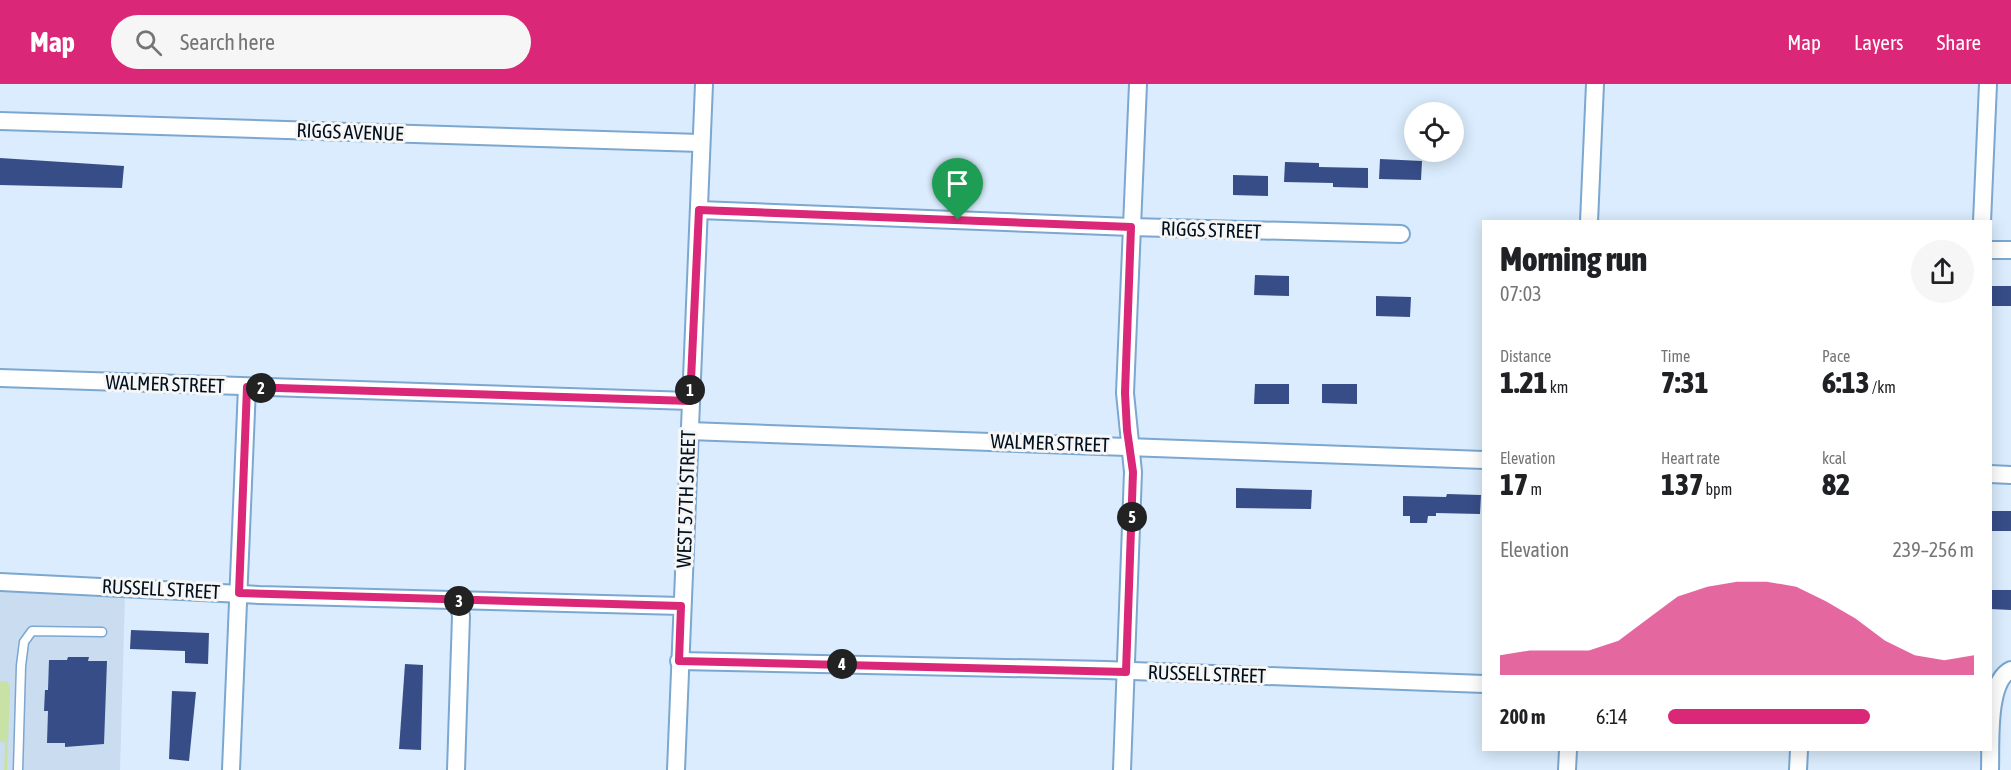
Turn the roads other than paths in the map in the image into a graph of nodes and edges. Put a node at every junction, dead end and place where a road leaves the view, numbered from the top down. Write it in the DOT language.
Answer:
graph roads {
  1 [pos="704,84"];
  2 [pos="1138,84"];
  3 [pos="1595,84"];
  4 [pos="1988,84"];
  5 [pos="0,122"];
  6 [pos="700,143"];
  7 [pos="699,210"];
  8 [pos="1589,220"];
  9 [pos="1982,220"];
  10 [pos="1131,227"];
  11 [pos="1401,234"];
  12 [pos="1992,250"];
  13 [pos="2011,250"];
  14 [pos="0,378"];
  15 [pos="247,387"];
  16 [pos="690,401"];
  17 [pos="689,431"];
  18 [pos="1129,446"];
  19 [pos="1482,460"];
  20 [pos="1992,474"];
  21 [pos="2011,475"];
  22 [pos="0,582"];
  23 [pos="239,593"];
  24 [pos="458,601"];
  25 [pos="681,606"];
  26 [pos="102,632"];
  27 [pos="679,661"];
  28 [pos="2010,671"];
  29 [pos="1126,672"];
  30 [pos="1482,684"];
  31 [pos="1992,732"];
  32 [pos="1568,751"];
  33 [pos="1799,751"];
  34 [pos="1991,751"];
  35 [pos="18,770"];
  36 [pos="231,770"];
  37 [pos="456,770"];
  38 [pos="676,770"];
  39 [pos="1122,770"];
  40 [pos="1567,770"];
  41 [pos="1798,770"];
  42 [pos="1990,770"];
  1 -- 6 [label="street, WEST 57TH STREET"];
  2 -- 10 [label="street"];
  3 -- 8 [label="street"];
  4 -- 9 [label="street"];
  5 -- 6 [label="street, RIGGS AVENUE"];
  6 -- 7 [label="street, WEST 57TH STREET"];
  7 -- 10 [label="street, RIGGS STREET"];
  7 -- 16 [label="street, WEST 57TH STREET"];
  10 -- 11 [label="street, RIGGS STREET"];
  10 -- 18 [label="street"];
  12 -- 13 [label="street"];
  14 -- 15 [label="street, WALMER STREET"];
  15 -- 16 [label="street, WALMER STREET"];
  15 -- 23 [label="street"];
  16 -- 17 [label="street, WEST 57TH STREET"];
  17 -- 18 [label="street, WALMER STREET"];
  17 -- 25 [label="street, WEST 57TH STREET"];
  18 -- 19 [label="street, WALMER STREET"];
  18 -- 29 [label="street"];
  20 -- 21 [label="street"];
  22 -- 23 [label="street, RUSSELL STREET"];
  23 -- 24 [label="street, RUSSELL STREET"];
  23 -- 36 [label="street"];
  24 -- 25 [label="street, RUSSELL STREET"];
  24 -- 37 [label="street"];
  25 -- 27 [label="street, WEST 57TH STREET"];
  26 -- 35 [label="lane"];
  27 -- 29 [label="street, RUSSELL STREET"];
  27 -- 38 [label="street, WEST 57TH STREET"];
  28 -- 31 [label="street"];
  29 -- 30 [label="street, RUSSELL STREET"];
  29 -- 39 [label="street"];
  32 -- 40 [label="street"];
  33 -- 41 [label="street"];
  34 -- 42 [label="street"];
}
